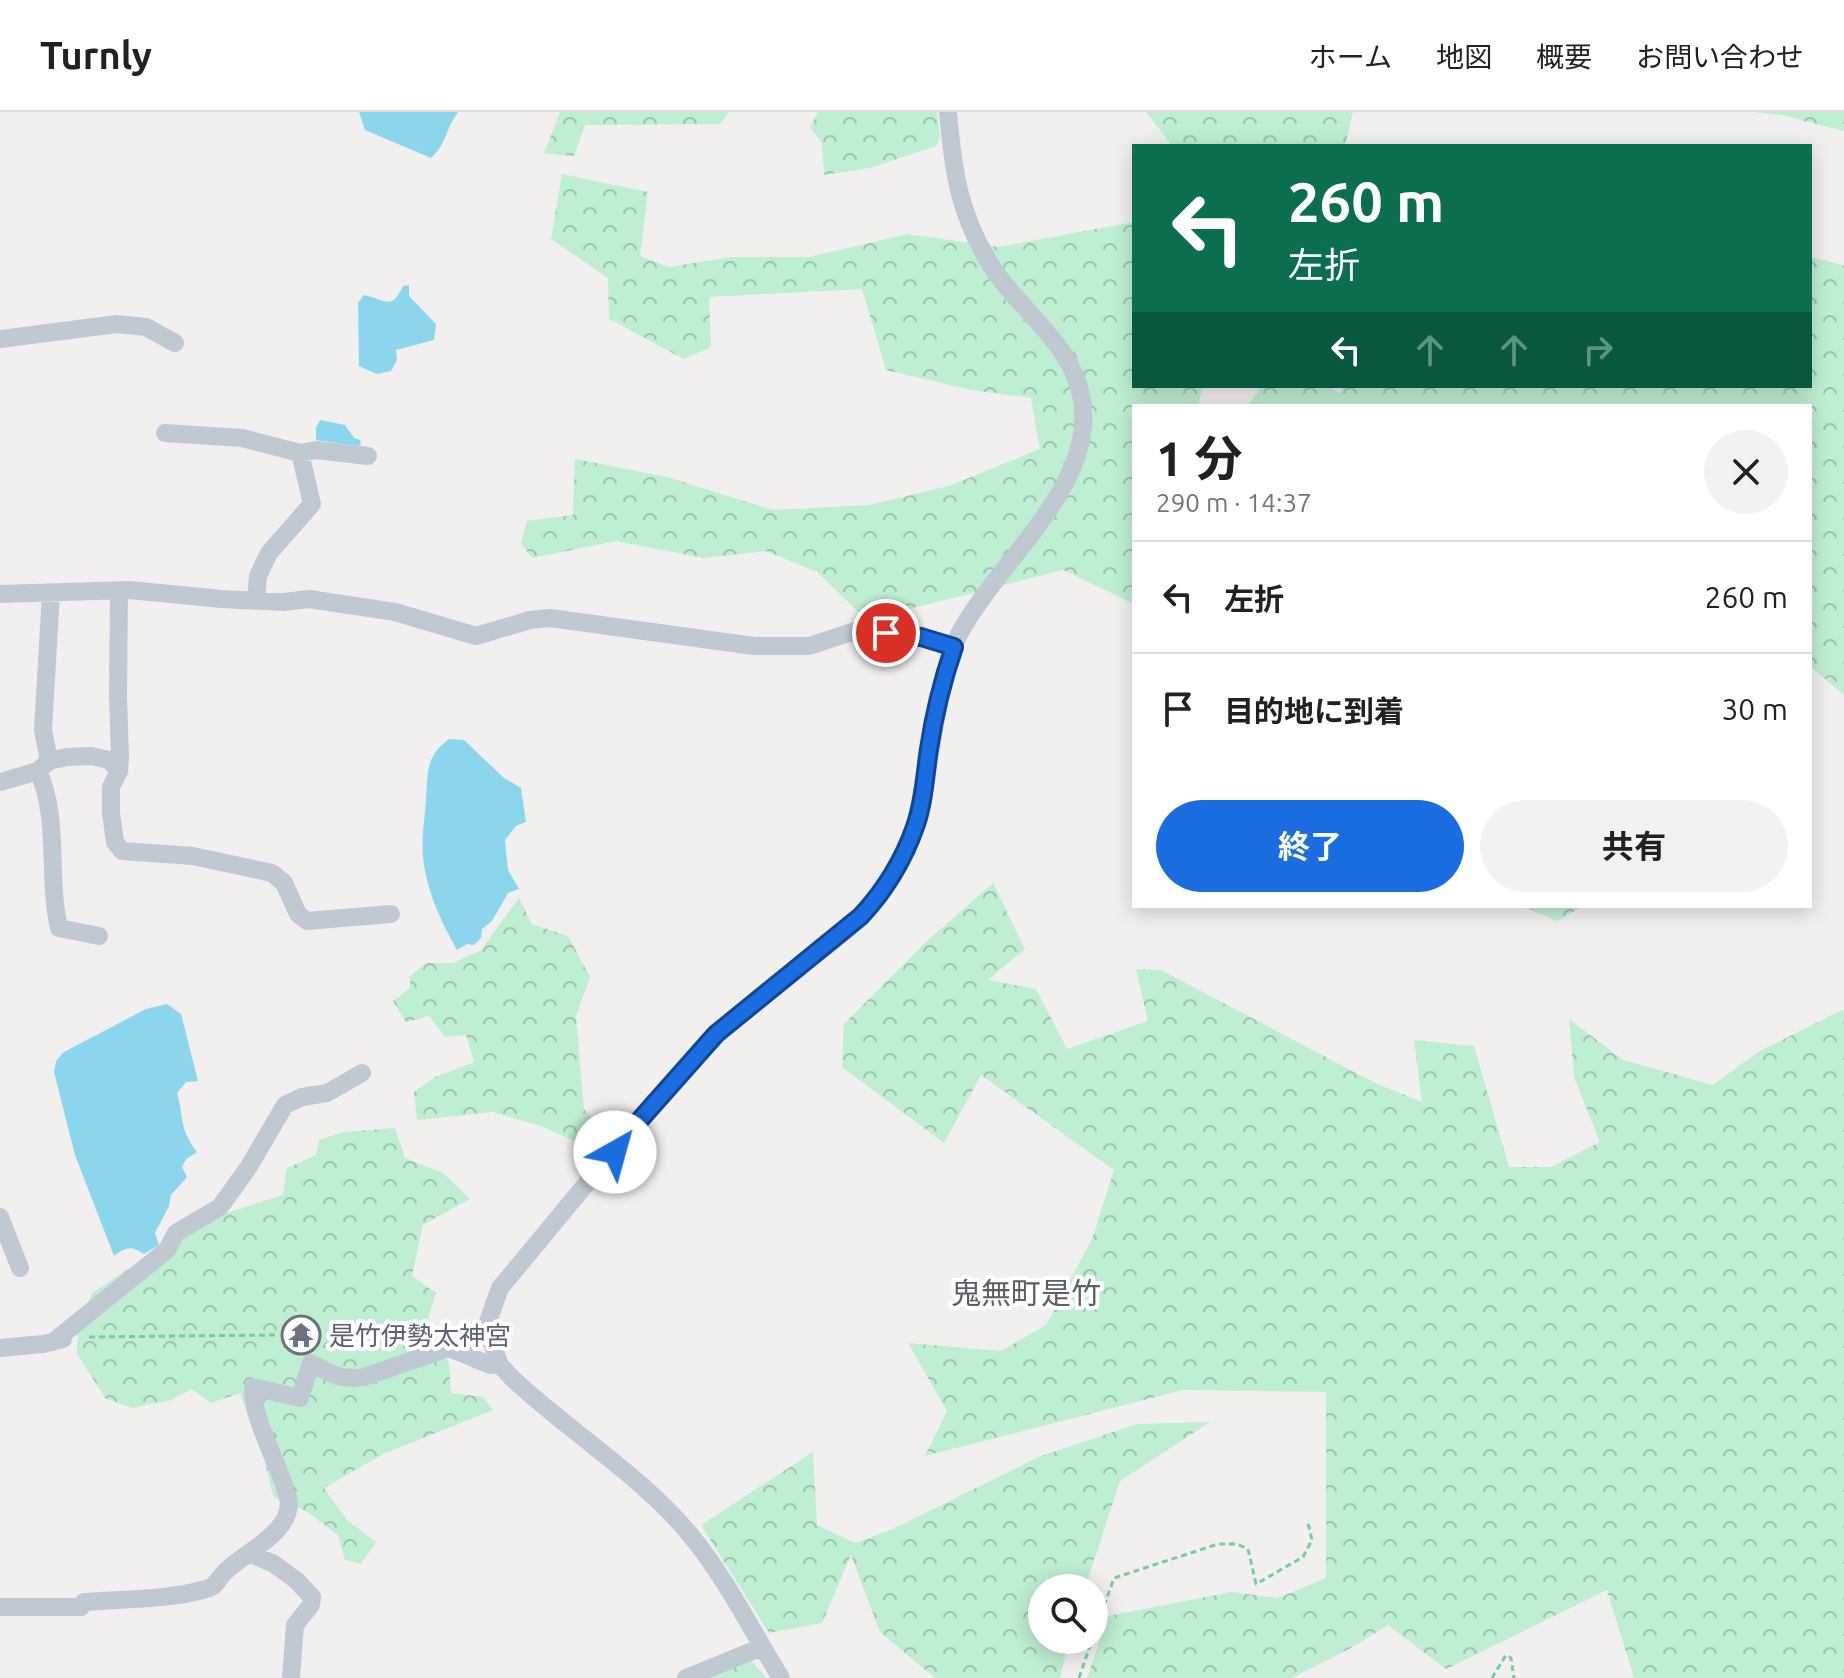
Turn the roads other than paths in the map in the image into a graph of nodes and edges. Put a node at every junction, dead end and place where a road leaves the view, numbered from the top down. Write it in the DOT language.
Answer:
graph roads {
  1 [pos="948,112"];
  2 [pos="0,339"];
  3 [pos="175,343"];
  4 [pos="165,433"];
  5 [pos="300,453"];
  6 [pos="368,456"];
  7 [pos="119,591"];
  8 [pos="51,593"];
  9 [pos="0,594"];
  10 [pos="256,600"];
  11 [pos="954,647"];
  12 [pos="43,766"];
  13 [pos="119,771"];
  14 [pos="0,782"];
  15 [pos="391,914"];
  16 [pos="99,936"];
  17 [pos="362,1073"];
  18 [pos="0,1217"];
  19 [pos="20,1268"];
  20 [pos="0,1348"];
  21 [pos="500,1365"];
  22 [pos="251,1554"];
  23 [pos="0,1607"];
  24 [pos="762,1647"];
  25 [pos="291,1678"];
  26 [pos="686,1678"];
  27 [pos="781,1678"];
  1 -- 11 [label="street"];
  2 -- 3 [label="street"];
  4 -- 5 [label="street"];
  5 -- 6 [label="street"];
  5 -- 10 [label="street"];
  7 -- 8 [label="street"];
  7 -- 10 [label="street"];
  7 -- 13 [label="street"];
  8 -- 9 [label="street"];
  8 -- 12 [label="street"];
  10 -- 11 [label="street"];
  11 -- 21 [label="street"];
  12 -- 13 [label="street"];
  12 -- 14 [label="street"];
  12 -- 16 [label="street"];
  13 -- 15 [label="street"];
  17 -- 20 [label="street"];
  18 -- 19 [label="street"];
  21 -- 22 [label="street"];
  21 -- 24 [label="street"];
  22 -- 23 [label="street"];
  22 -- 25 [label="street"];
  24 -- 26 [label="street"];
  24 -- 27 [label="street"];
}
